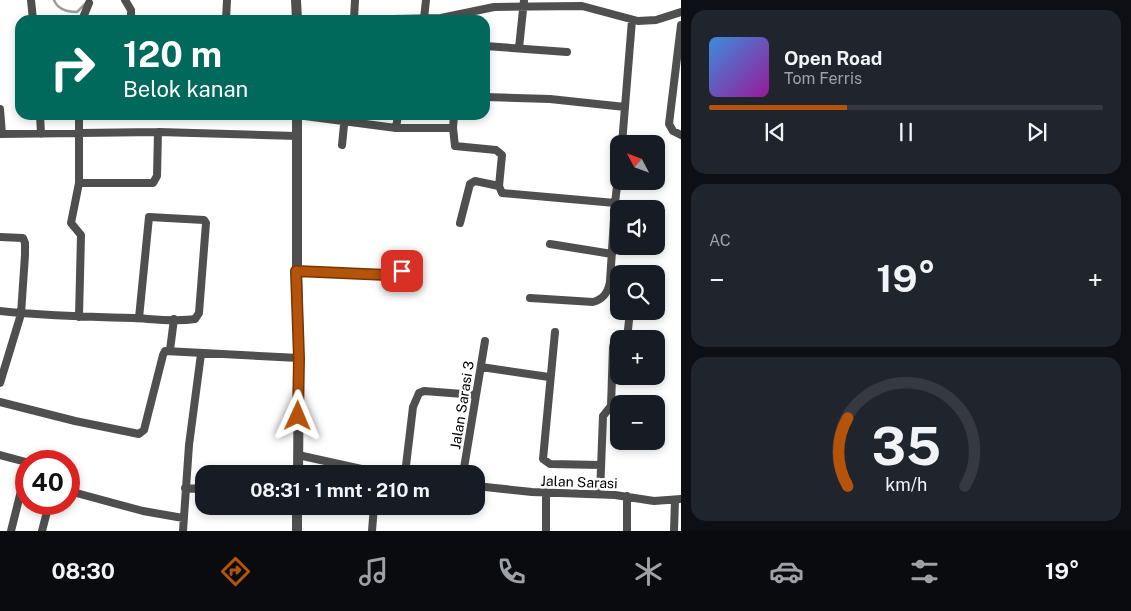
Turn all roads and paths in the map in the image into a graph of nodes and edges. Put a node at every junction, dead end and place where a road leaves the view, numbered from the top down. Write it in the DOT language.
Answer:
graph roads {
  1 [pos="31,0"];
  2 [pos="125,0"];
  3 [pos="227,0"];
  4 [pos="296,0"];
  5 [pos="355,0"];
  6 [pos="426,0"];
  7 [pos="479,0"];
  8 [pos="88,3"];
  9 [pos="523,3"];
  10 [pos="583,3"];
  11 [pos="478,9"];
  12 [pos="681,12"];
  13 [pos="32,15"];
  14 [pos="84,15"];
  15 [pos="131,15"];
  16 [pos="226,15"];
  17 [pos="297,15"];
  18 [pos="357,15"];
  19 [pos="424,15"];
  20 [pos="455,15"];
  21 [pos="632,20"];
  22 [pos="681,25"];
  23 [pos="490,46"];
  24 [pos="519,48"];
  25 [pos="567,52"];
  26 [pos="490,97"];
  27 [pos="626,108"];
  28 [pos="0,109"];
  29 [pos="40,120"];
  30 [pos="79,120"];
  31 [pos="296,120"];
  32 [pos="345,120"];
  33 [pos="351,120"];
  34 [pos="397,120"];
  35 [pos="454,120"];
  36 [pos="396,128"];
  37 [pos="453,128"];
  38 [pos="158,132"];
  39 [pos="80,133"];
  40 [pos="1,134"];
  41 [pos="41,134"];
  42 [pos="623,135"];
  43 [pos="681,135"];
  44 [pos="296,136"];
  45 [pos="342,145"];
  46 [pos="79,183"];
  47 [pos="499,186"];
  48 [pos="610,203"];
  49 [pos="460,223"];
  50 [pos="0,236"];
  51 [pos="550,244"];
  52 [pos="610,254"];
  53 [pos="418,260"];
  54 [pos="296,271"];
  55 [pos="610,282"];
  56 [pos="530,298"];
  57 [pos="0,311"];
  58 [pos="21,314"];
  59 [pos="79,317"];
  60 [pos="139,318"];
  61 [pos="174,319"];
  62 [pos="555,332"];
  63 [pos="485,341"];
  64 [pos="170,350"];
  65 [pos="201,354"];
  66 [pos="299,358"];
  67 [pos="481,367"];
  68 [pos="550,377"];
  69 [pos="0,383"];
  70 [pos="612,385"];
  71 [pos="476,395"];
  72 [pos="0,402"];
  73 [pos="0,455"];
  74 [pos="298,455"];
  75 [pos="15,459"];
  76 [pos="298,465"];
  77 [pos="344,465"];
  78 [pos="406,465"];
  79 [pos="464,465"];
  80 [pos="601,465"];
  81 [pos="485,487"];
  82 [pos="185,488"];
  83 [pos="195,489"];
  84 [pos="546,493"];
  85 [pos="80,494"];
  86 [pos="600,494"];
  87 [pos="627,496"];
  88 [pos="678,500"];
  89 [pos="15,515"];
  90 [pos="46,515"];
  91 [pos="297,515"];
  92 [pos="373,515"];
  93 [pos="183,518"];
  94 [pos="11,531"];
  95 [pos="42,531"];
  96 [pos="183,531"];
  97 [pos="297,531"];
  98 [pos="372,531"];
  99 [pos="546,531"];
  100 [pos="626,531"];
  101 [pos="674,531"];
  1 -- 13 [label="street"];
  2 -- 15 [label="street"];
  3 -- 16 [label="street"];
  4 -- 17 [label="street"];
  5 -- 18 [label="street"];
  6 -- 19 [label="street"];
  7 -- 11 [label="street"];
  8 -- 14 [label="street"];
  9 -- 10 [label="street"];
  9 -- 11 [label="street"];
  9 -- 24 [label="street"];
  10 -- 21 [label="street"];
  11 -- 20 [label="street"];
  12 -- 21 [label="street"];
  21 -- 27 [label="street"];
  22 -- 43 [label="street"];
  23 -- 24 [label="street"];
  24 -- 25 [label="street"];
  26 -- 27 [label="street"];
  27 -- 42 [label="street"];
  28 -- 40 [label="street"];
  29 -- 41 [label="street"];
  30 -- 39 [label="street"];
  31 -- 44 [label="street"];
  32 -- 45 [label="street"];
  33 -- 36 [label="street"];
  34 -- 36 [label="street"];
  35 -- 37 [label="street"];
  36 -- 37 [label="street"];
  37 -- 47 [label="street"];
  38 -- 39 [label="street"];
  38 -- 44 [label="street"];
  38 -- 46 [label="street"];
  39 -- 41 [label="street"];
  39 -- 46 [label="street"];
  40 -- 41 [label="street"];
  44 -- 54 [label="street"];
  46 -- 59 [label="street"];
  47 -- 48 [label="street"];
  47 -- 49 [label="street"];
  50 -- 58 [label="street"];
  51 -- 52 [label="street"];
  53 -- 54 [label="street"];
  54 -- 66 [label="street"];
  55 -- 56 [label="street"];
  57 -- 58 [label="street"];
  58 -- 59 [label="street"];
  58 -- 69 [label="street"];
  59 -- 60 [label="street"];
  60 -- 61 [label="street"];
  60 -- 61 [label="street"];
  61 -- 64 [label="street"];
  62 -- 68 [label="street"];
  63 -- 67 [label="street, Jalan Sarasi 3"];
  64 -- 65 [label="street"];
  64 -- 72 [label="street"];
  65 -- 66 [label="street"];
  65 -- 82 [label="street"];
  66 -- 74 [label="street"];
  67 -- 68 [label="street"];
  67 -- 71 [label="street, Jalan Sarasi 3"];
  68 -- 80 [label="street"];
  70 -- 80 [label="street"];
  71 -- 78 [label="street"];
  71 -- 79 [label="street, Jalan Sarasi 3"];
  73 -- 75 [label="street"];
  74 -- 76 [label="street"];
  74 -- 77 [label="street"];
  80 -- 86 [label="street"];
  81 -- 84 [label="street, Jalan Sarasi"];
  82 -- 83 [label="street"];
  82 -- 93 [label="street"];
  84 -- 86 [label="street, Jalan Sarasi"];
  84 -- 99 [label="street"];
  85 -- 93 [label="street"];
  86 -- 87 [label="street, Jalan Sarasi"];
  87 -- 88 [label="street, Jalan Sarasi"];
  87 -- 100 [label="street"];
  88 -- 101 [label="street"];
  89 -- 94 [label="street"];
  90 -- 95 [label="street"];
  91 -- 97 [label="street"];
  92 -- 98 [label="street"];
  93 -- 96 [label="street"];
}
